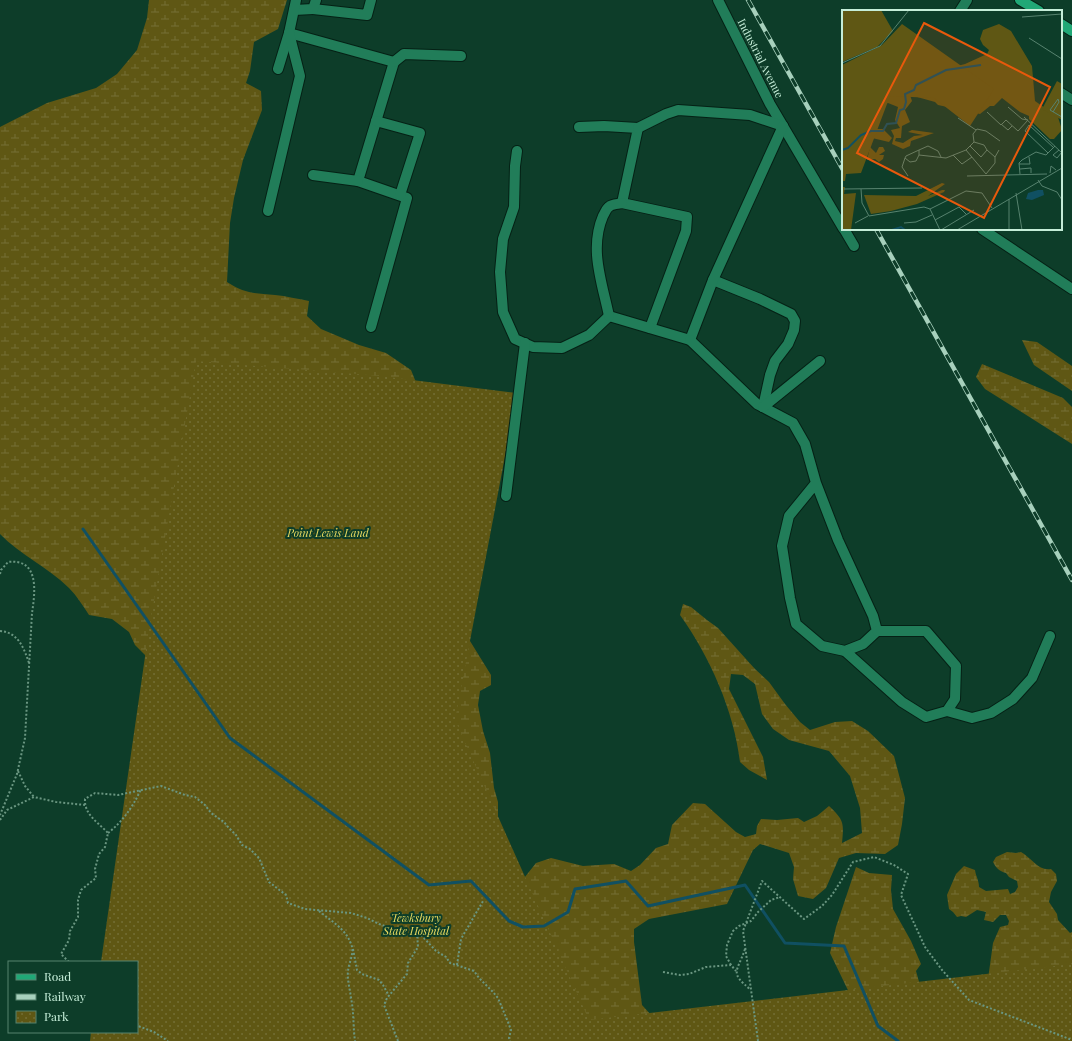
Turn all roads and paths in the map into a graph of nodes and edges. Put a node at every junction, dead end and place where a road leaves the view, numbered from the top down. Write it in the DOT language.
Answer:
graph roads {
  1 [pos="371,0"];
  2 [pos="718,0"];
  3 [pos="967,0"];
  4 [pos="1020,0"];
  5 [pos="295,5"];
  6 [pos="315,5"];
  7 [pos="961,10"];
  8 [pos="1037,10"];
  9 [pos="1062,25"];
  10 [pos="1072,31"];
  11 [pos="289,33"];
  12 [pos="461,56"];
  13 [pos="394,62"];
  14 [pos="278,69"];
  15 [pos="1062,94"];
  16 [pos="1072,100"];
  17 [pos="376,121"];
  18 [pos="783,126"];
  19 [pos="579,127"];
  20 [pos="638,128"];
  21 [pos="517,151"];
  22 [pos="313,175"];
  23 [pos="358,181"];
  24 [pos="400,195"];
  25 [pos="622,203"];
  26 [pos="268,211"];
  27 [pos="842,226"];
  28 [pos="844,230"];
  29 [pos="984,230"];
  30 [pos="854,246"];
  31 [pos="713,280"];
  32 [pos="1072,289"];
  33 [pos="609,316"];
  34 [pos="371,327"];
  35 [pos="650,328"];
  36 [pos="690,340"];
  37 [pos="525,343"];
  38 [pos="820,361"];
  39 [pos="763,407"];
  40 [pos="816,483"];
  41 [pos="506,496"];
  42 [pos="0,574"];
  43 [pos="0,631"];
  44 [pos="877,631"];
  45 [pos="1050,636"];
  46 [pos="845,651"];
  47 [pos="30,665"];
  48 [pos="947,711"];
  49 [pos="18,771"];
  50 [pos="141,789"];
  51 [pos="34,797"];
  52 [pos="84,805"];
  53 [pos="0,815"];
  54 [pos="0,820"];
  55 [pos="108,833"];
  56 [pos="780,897"];
  57 [pos="483,901"];
  58 [pos="318,910"];
  59 [pos="746,924"];
  60 [pos="417,933"];
  61 [pos="353,948"];
  62 [pos="745,948"];
  63 [pos="68,961"];
  64 [pos="457,965"];
  65 [pos="731,966"];
  66 [pos="736,970"];
  67 [pos="663,972"];
  68 [pos="751,990"];
  69 [pos="389,996"];
  70 [pos="138,1026"];
  71 [pos="1072,1040"];
  72 [pos="168,1041"];
  73 [pos="355,1041"];
  74 [pos="398,1041"];
  75 [pos="510,1041"];
  76 [pos="758,1041"];
  1 -- 6 [label="street"];
  2 -- 18 [label="street, Industrial Avenue"];
  3 -- 7 [label="street"];
  4 -- 8 [label="main road"];
  5 -- 6 [label="street"];
  5 -- 11 [label="street"];
  9 -- 10 [label="main road"];
  11 -- 13 [label="street"];
  11 -- 14 [label="street"];
  11 -- 26 [label="street"];
  12 -- 13 [label="street"];
  13 -- 17 [label="street"];
  15 -- 16 [label="street"];
  17 -- 23 [label="street"];
  17 -- 24 [label="street"];
  18 -- 20 [label="street"];
  18 -- 27 [label="street, Industrial Avenue"];
  18 -- 31 [label="street"];
  19 -- 20 [label="street"];
  20 -- 25 [label="street"];
  21 -- 37 [label="street"];
  22 -- 23 [label="street"];
  23 -- 24 [label="street"];
  24 -- 34 [label="street"];
  25 -- 33 [label="street"];
  25 -- 35 [label="street"];
  28 -- 30 [label="street, Industrial Avenue"];
  29 -- 32 [label="street"];
  31 -- 36 [label="street"];
  31 -- 39 [label="street"];
  33 -- 35 [label="street"];
  33 -- 37 [label="street"];
  35 -- 36 [label="street"];
  36 -- 39 [label="street"];
  37 -- 41 [label="street"];
  38 -- 39 [label="street"];
  39 -- 40 [label="street"];
  40 -- 44 [label="street"];
  40 -- 46 [label="street"];
  42 -- 47 [label="path"];
  43 -- 47 [label="path"];
  44 -- 46 [label="street"];
  44 -- 48 [label="street"];
  45 -- 48 [label="street"];
  46 -- 48 [label="street"];
  47 -- 49 [label="path"];
  49 -- 51 [label="path"];
  49 -- 53 [label="path"];
  50 -- 52 [label="path"];
  50 -- 55 [label="path"];
  50 -- 58 [label="path"];
  51 -- 52 [label="path"];
  51 -- 54 [label="path"];
  52 -- 55 [label="path"];
  55 -- 63 [label="path"];
  56 -- 59 [label="path"];
  56 -- 59 [label="path"];
  56 -- 71 [label="path"];
  57 -- 64 [label="path"];
  58 -- 60 [label="path"];
  58 -- 61 [label="path"];
  59 -- 62 [label="path"];
  59 -- 65 [label="path"];
  60 -- 64 [label="path"];
  60 -- 69 [label="path"];
  61 -- 69 [label="path"];
  61 -- 73 [label="path"];
  62 -- 66 [label="path"];
  62 -- 68 [label="path"];
  64 -- 75 [label="path"];
  65 -- 66 [label="path"];
  65 -- 67 [label="path"];
  66 -- 68 [label="path"];
  68 -- 76 [label="path"];
  69 -- 74 [label="path"];
  70 -- 72 [label="path"];
}
